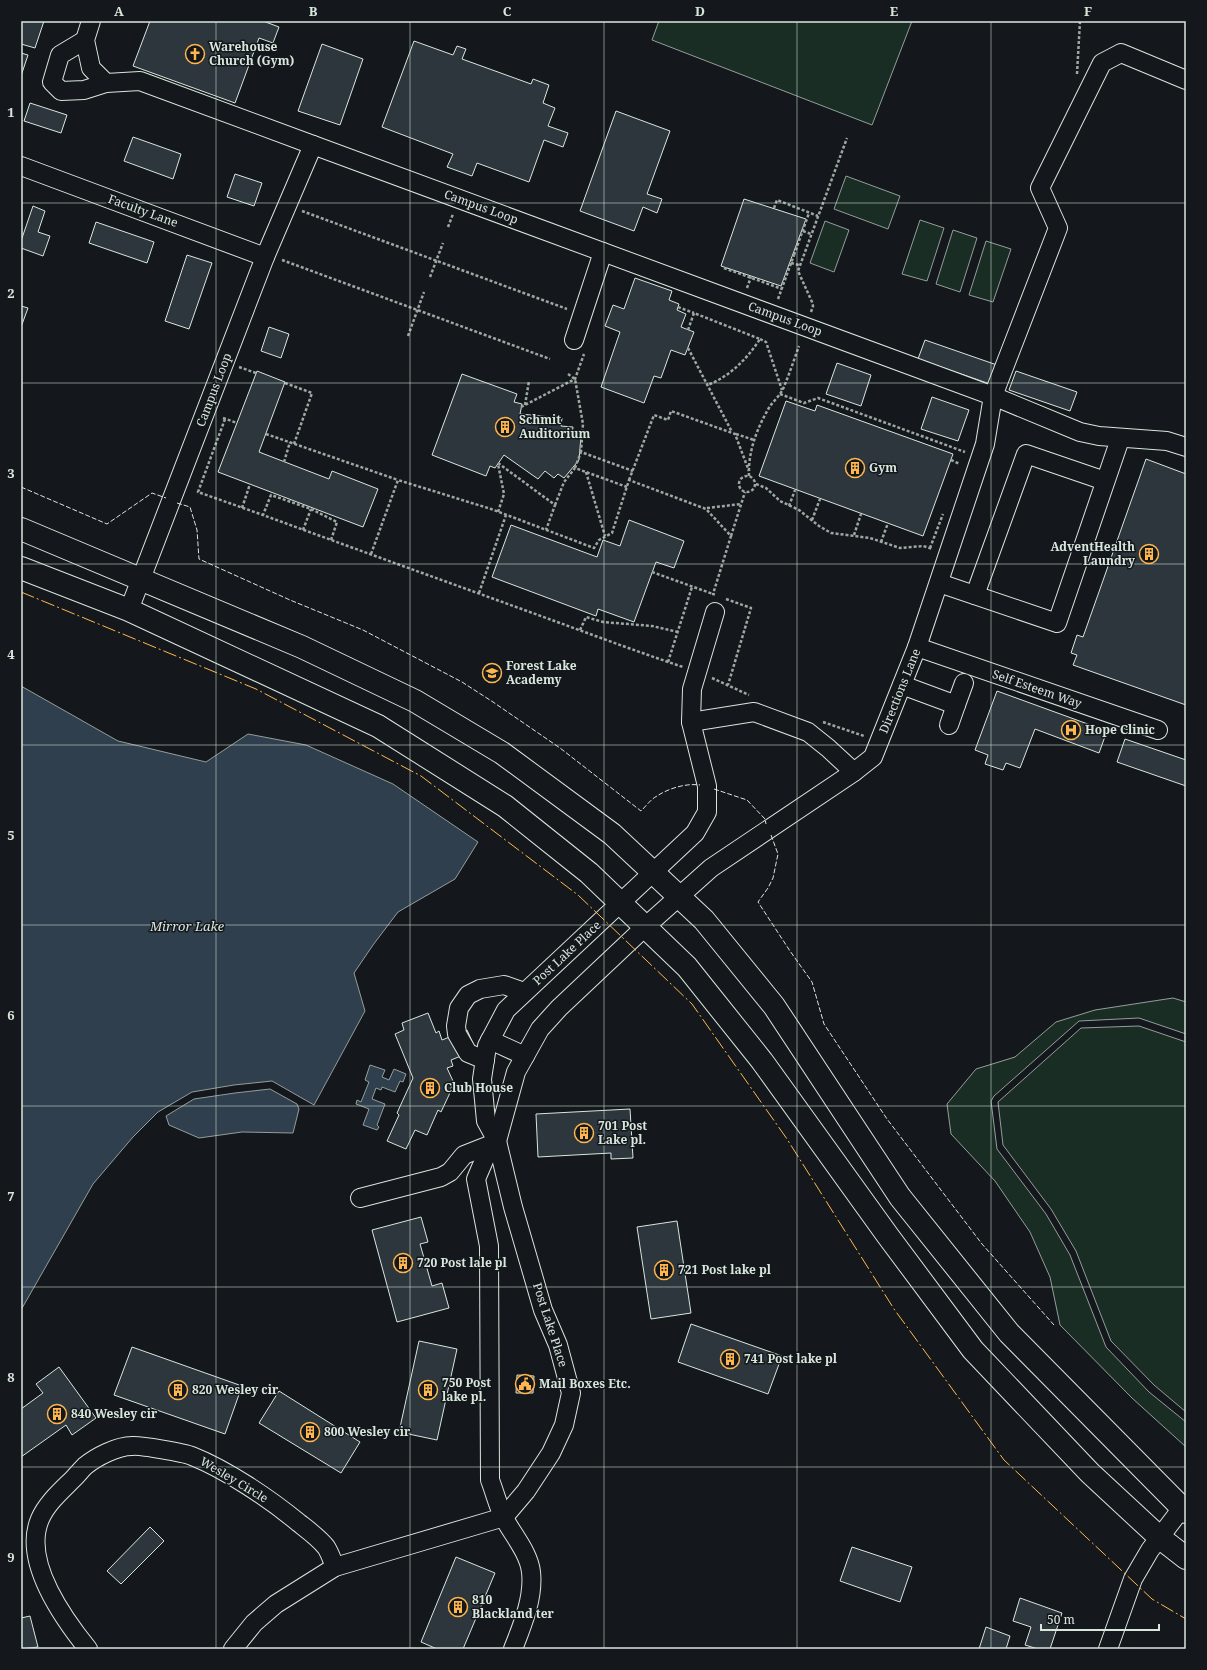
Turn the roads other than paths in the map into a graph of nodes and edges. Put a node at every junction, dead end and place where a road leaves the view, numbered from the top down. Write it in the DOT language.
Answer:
graph roads {
  1 [pos="91,21"];
  2 [pos="85,40"];
  3 [pos="1186,80"];
  4 [pos="106,84"];
  5 [pos="312,145"];
  6 [pos="21,166"];
  7 [pos="603,252"];
  8 [pos="265,256"];
  9 [pos="574,340"];
  10 [pos="993,396"];
  11 [pos="1120,439"];
  12 [pos="1186,447"];
  13 [pos="1105,481"];
  14 [pos="21,529"];
  15 [pos="21,568"];
  16 [pos="141,579"];
  17 [pos="939,583"];
  18 [pos="975,595"];
  19 [pos="128,610"];
  20 [pos="715,612"];
  21 [pos="917,648"];
  22 [pos="964,683"];
  23 [pos="902,685"];
  24 [pos="956,705"];
  25 [pos="691,722"];
  26 [pos="949,725"];
  27 [pos="1158,730"];
  28 [pos="854,772"];
  29 [pos="653,872"];
  30 [pos="679,897"];
  31 [pos="621,903"];
  32 [pos="645,927"];
  33 [pos="524,992"];
  34 [pos="490,1040"];
  35 [pos="525,1056"];
  36 [pos="485,1060"];
  37 [pos="494,1143"];
  38 [pos="360,1198"];
  39 [pos="1184,1510"];
  40 [pos="504,1517"];
  41 [pos="1159,1537"];
  42 [pos="1186,1558"];
  43 [pos="335,1567"];
  44 [pos="88,1649"];
  45 [pos="233,1649"];
  46 [pos="513,1649"];
  47 [pos="1108,1649"];
  1 -- 2 [label="street"];
  2 -- 4 [label="street"];
  2 -- 4 [label="street"];
  3 -- 10 [label="street, Directions Lane"];
  4 -- 5 [label="street"];
  5 -- 7 [label="street, Campus Loop"];
  5 -- 8 [label="street, Campus Loop"];
  6 -- 8 [label="street, Faculty Lane"];
  7 -- 9 [label="street"];
  7 -- 10 [label="street, Campus Loop"];
  8 -- 16 [label="street, Campus Loop"];
  10 -- 11 [label="street, Campus Loop"];
  10 -- 17 [label="street, Directions Lane"];
  11 -- 12 [label="street, Campus Loop"];
  11 -- 13 [label="street"];
  13 -- 18 [label="street"];
  13 -- 18 [label="street"];
  14 -- 16 [label="main road"];
  15 -- 19 [label="main road"];
  16 -- 19 [label="street, Campus Loop"];
  16 -- 29 [label="main road"];
  17 -- 18 [label="street"];
  17 -- 21 [label="street, Directions Lane"];
  19 -- 31 [label="main road"];
  20 -- 25 [label="street, Post Lake Place"];
  21 -- 23 [label="street, Directions Lane"];
  21 -- 27 [label="street, Self Esteem Way"];
  22 -- 24 [label="street"];
  23 -- 24 [label="street"];
  23 -- 28 [label="street, Directions Lane"];
  24 -- 26 [label="street"];
  25 -- 28 [label="street"];
  25 -- 29 [label="street, Post Lake Place"];
  28 -- 30 [label="street, Directions Lane"];
  29 -- 30 [label="main road"];
  29 -- 31 [label="street, Post Lake Place"];
  30 -- 32 [label="street, Post Lake Place"];
  30 -- 39 [label="main road"];
  31 -- 32 [label="main road"];
  31 -- 33 [label="street, Post Lake Place"];
  32 -- 35 [label="street, Post Lake Place"];
  32 -- 41 [label="main road"];
  33 -- 34 [label="street, Post Lake Place"];
  33 -- 36 [label="street"];
  34 -- 35 [label="street"];
  34 -- 36 [label="street, Post Lake Place"];
  35 -- 37 [label="street, Post Lake Place"];
  36 -- 37 [label="street, Post Lake Place"];
  37 -- 38 [label="street"];
  37 -- 40 [label="street, Post Lake Place"];
  37 -- 40 [label="street, Post Lake Place"];
  39 -- 41 [label="street"];
  40 -- 43 [label="street"];
  40 -- 46 [label="street"];
  41 -- 42 [label="main road"];
  41 -- 47 [label="street"];
  43 -- 44 [label="street, Wesley Circle"];
  43 -- 45 [label="street"];
}
